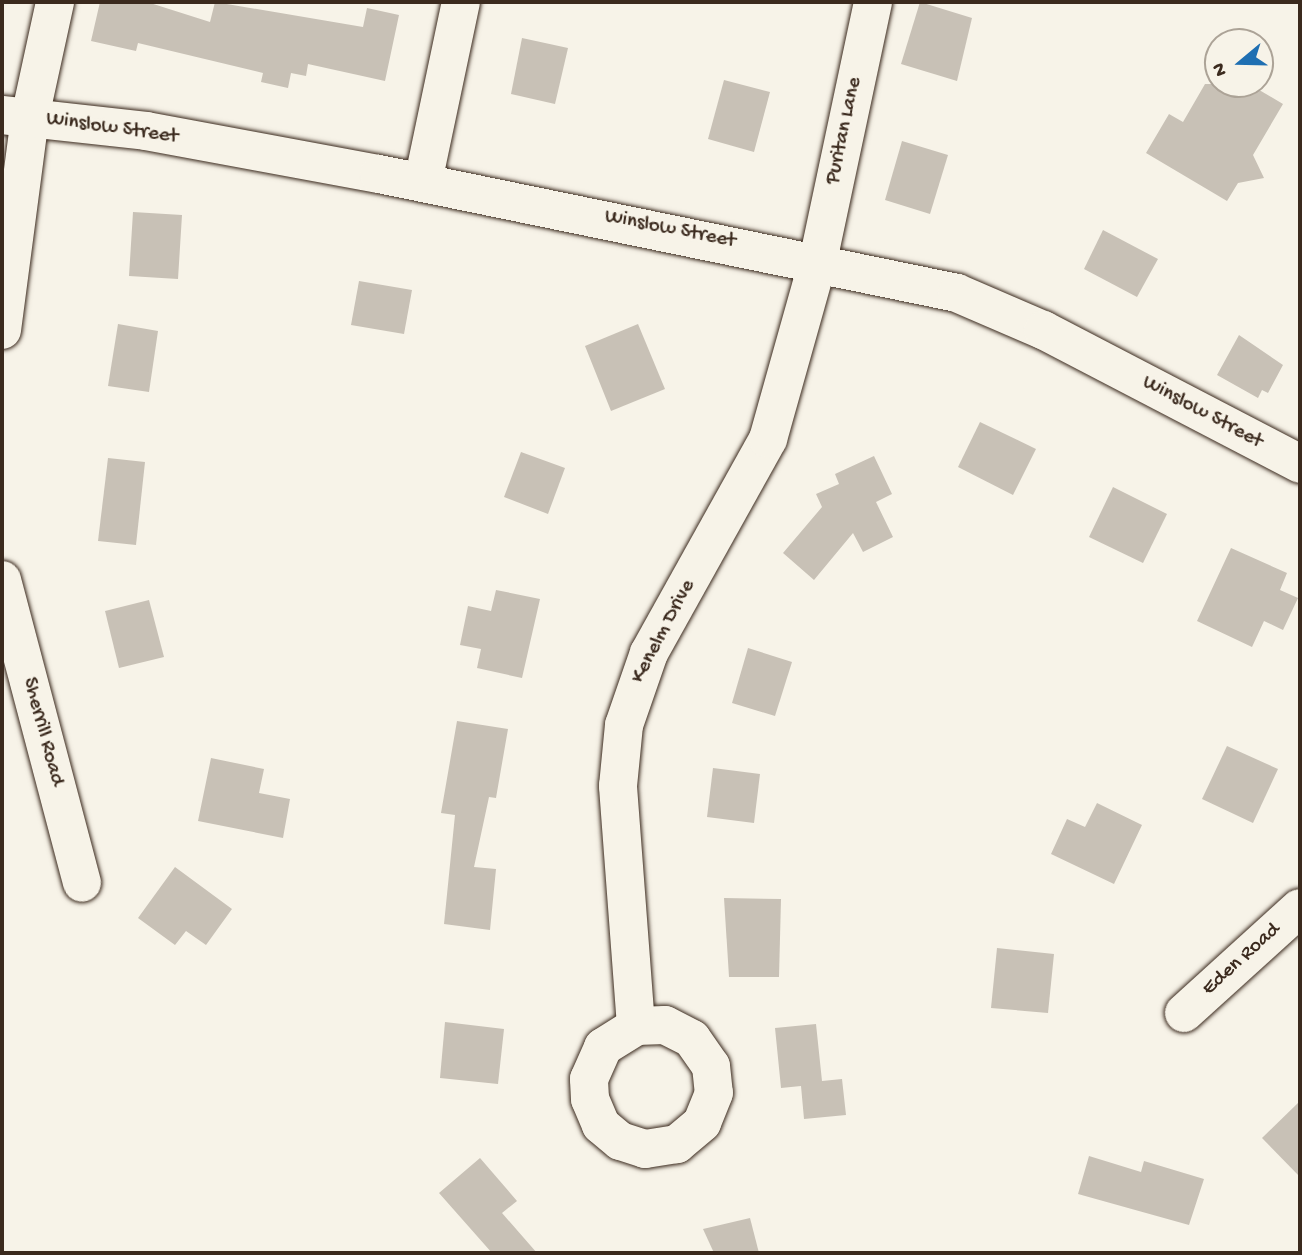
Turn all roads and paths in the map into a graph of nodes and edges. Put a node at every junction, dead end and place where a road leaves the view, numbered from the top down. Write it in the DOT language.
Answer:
graph roads {
  1 [pos="55,2"];
  2 [pos="461,2"];
  3 [pos="873,2"];
  4 [pos="16,116"];
  5 [pos="423,182"];
  6 [pos="818,261"];
  7 [pos="2,330"];
  8 [pos="1300,464"];
  9 [pos="2,580"];
  10 [pos="82,883"];
  11 [pos="1300,908"];
  12 [pos="1184,1013"];
  13 [pos="636,1026"];
  1 -- 4 [label="street"];
  2 -- 5 [label="street"];
  3 -- 6 [label="street, Puritan Lane"];
  4 -- 5 [label="street, Winslow Street"];
  4 -- 7 [label="street"];
  5 -- 6 [label="street, Winslow Street"];
  6 -- 8 [label="street, Winslow Street"];
  6 -- 13 [label="street, Kenelm Drive"];
  9 -- 10 [label="street, Sherrill Road"];
  11 -- 12 [label="street, Eden Road"];
}
